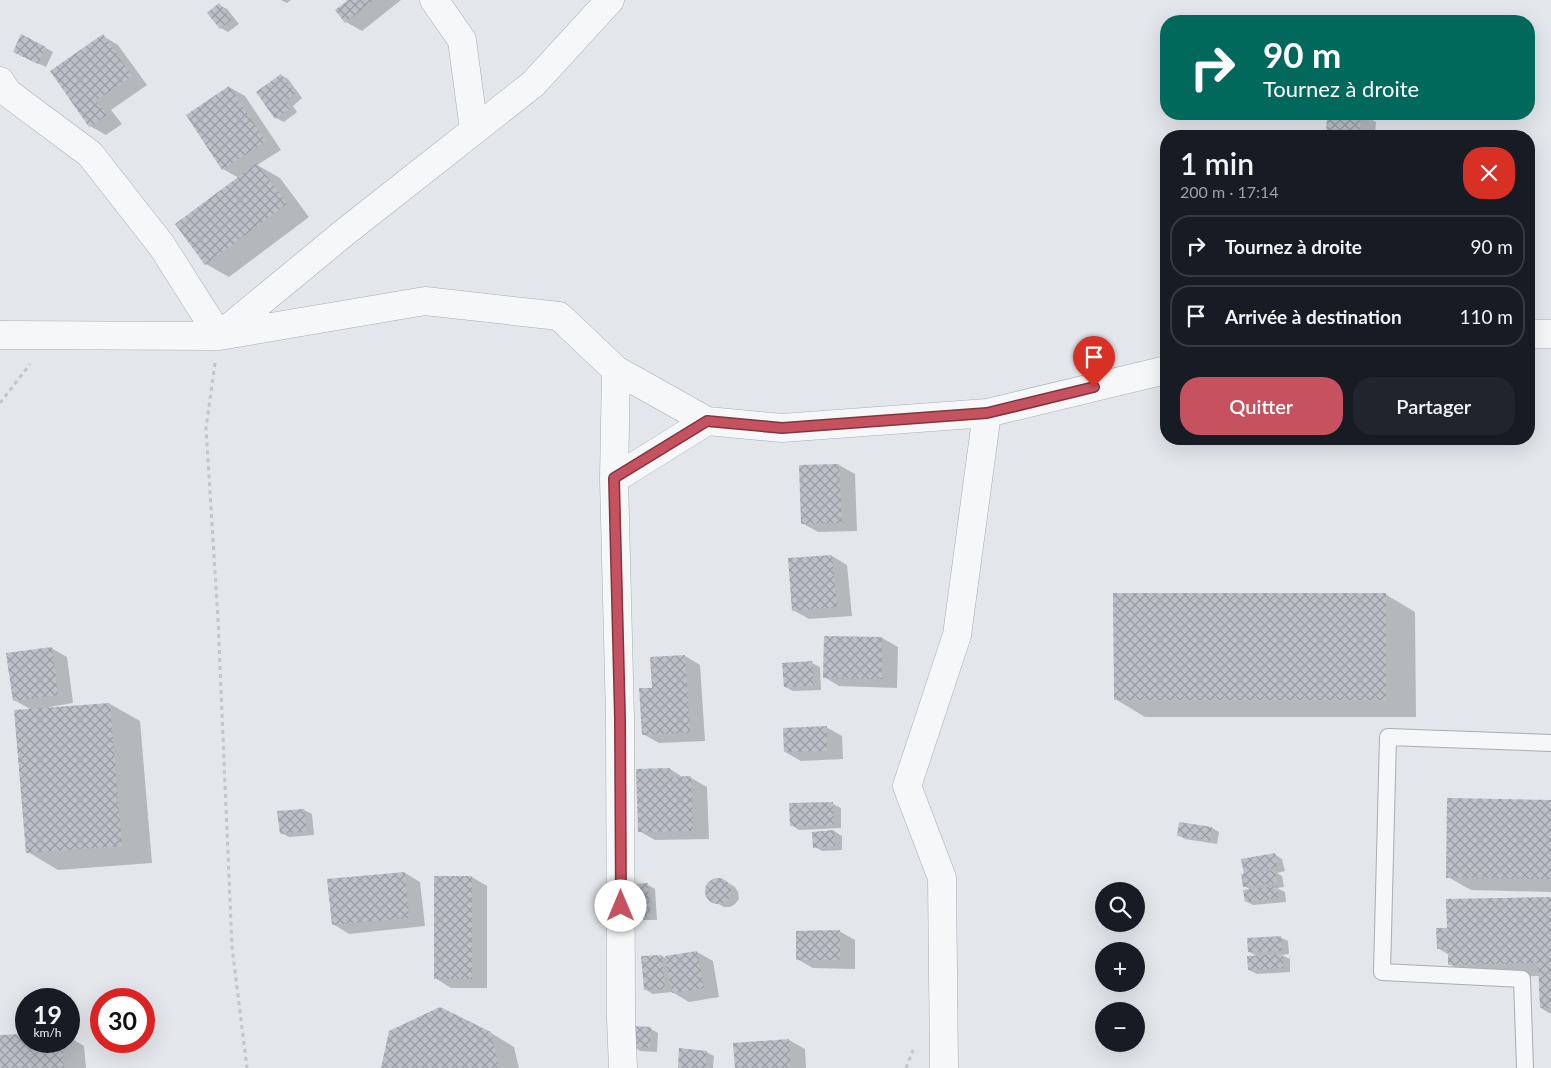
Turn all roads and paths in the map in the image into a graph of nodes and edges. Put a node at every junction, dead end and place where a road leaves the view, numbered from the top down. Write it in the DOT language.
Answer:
graph roads {
  1 [pos="434,0"];
  2 [pos="610,0"];
  3 [pos="0,81"];
  4 [pos="474,130"];
  5 [pos="0,334"];
  6 [pos="1535,334"];
  7 [pos="1551,334"];
  8 [pos="52,335"];
  9 [pos="220,336"];
  10 [pos="616,370"];
  11 [pos="1160,371"];
  12 [pos="0,403"];
  13 [pos="987,413"];
  14 [pos="707,421"];
  15 [pos="614,478"];
  16 [pos="1551,743"];
  17 [pos="247,1068"];
  18 [pos="623,1068"];
  19 [pos="944,1068"];
  20 [pos="1525,1068"];
  1 -- 4 [label="street"];
  2 -- 4 [label="street"];
  3 -- 9 [label="street"];
  4 -- 9 [label="street"];
  5 -- 8 [label="street"];
  6 -- 7 [label="street"];
  8 -- 9 [label="street"];
  8 -- 12 [label="path"];
  9 -- 10 [label="street"];
  9 -- 17 [label="path"];
  10 -- 14 [label="street"];
  10 -- 15 [label="street"];
  11 -- 13 [label="street"];
  13 -- 14 [label="street"];
  13 -- 19 [label="street"];
  14 -- 15 [label="street"];
  15 -- 18 [label="street"];
  16 -- 20 [label="lane"];
}
